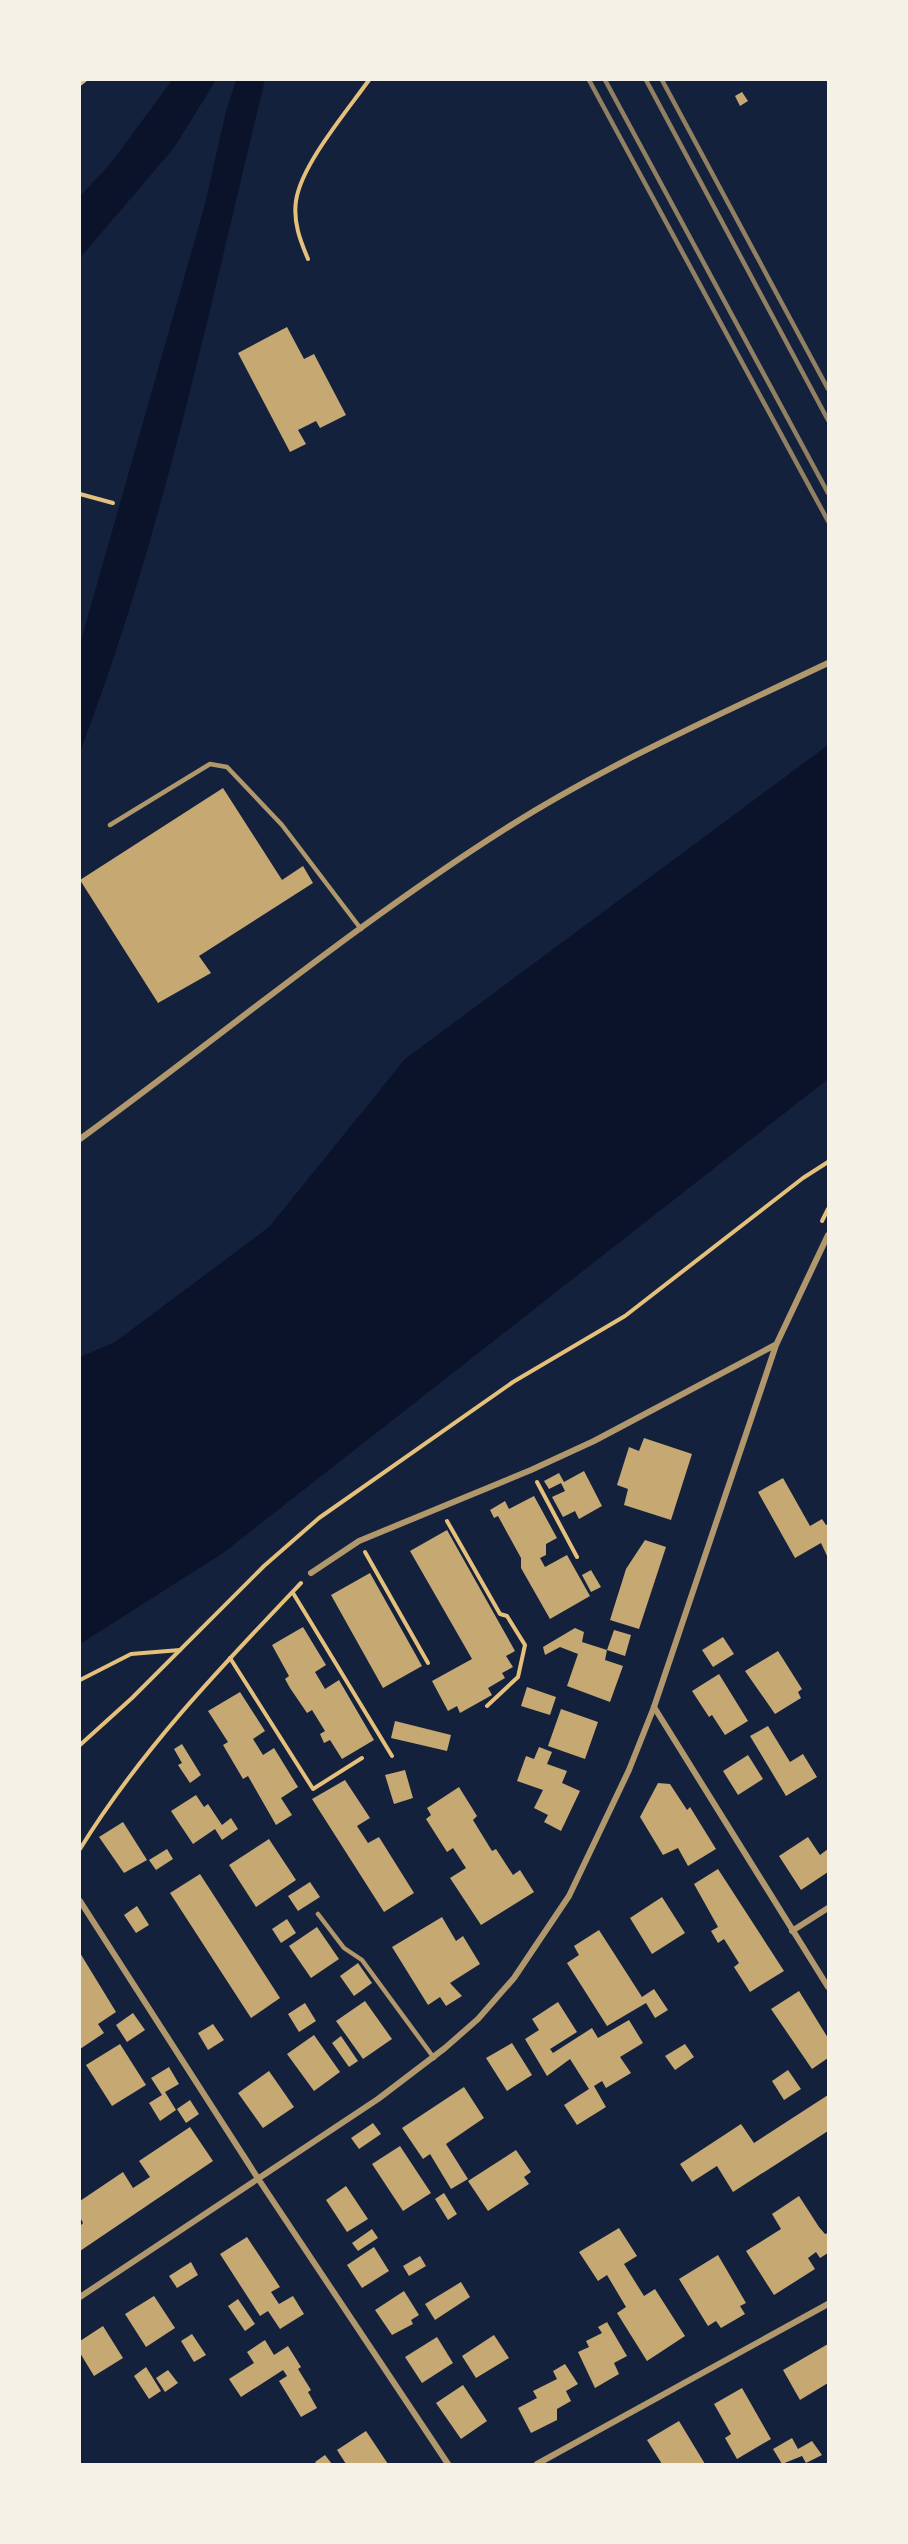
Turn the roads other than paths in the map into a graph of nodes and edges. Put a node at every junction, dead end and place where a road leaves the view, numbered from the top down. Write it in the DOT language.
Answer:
graph roads {
  1 [pos="828,663"];
  2 [pos="110,825"];
  3 [pos="361,929"];
  4 [pos="80,1139"];
  5 [pos="828,1238"];
  6 [pos="776,1345"];
  7 [pos="311,1573"];
  8 [pos="654,1707"];
  9 [pos="80,1901"];
  10 [pos="828,1908"];
  11 [pos="318,1914"];
  12 [pos="792,1931"];
  13 [pos="828,1988"];
  14 [pos="434,2058"];
  15 [pos="259,2180"];
  16 [pos="80,2297"];
  17 [pos="828,2304"];
  18 [pos="448,2464"];
  19 [pos="537,2464"];
  1 -- 3 [label="street"];
  2 -- 3 [label="lane"];
  3 -- 4 [label="street"];
  5 -- 6 [label="street"];
  6 -- 7 [label="street"];
  6 -- 8 [label="street"];
  8 -- 12 [label="street"];
  8 -- 14 [label="street"];
  9 -- 15 [label="street"];
  10 -- 12 [label="street"];
  11 -- 14 [label="lane"];
  12 -- 13 [label="street"];
  14 -- 15 [label="street"];
  15 -- 16 [label="street"];
  15 -- 18 [label="street"];
  17 -- 19 [label="street"];
}
